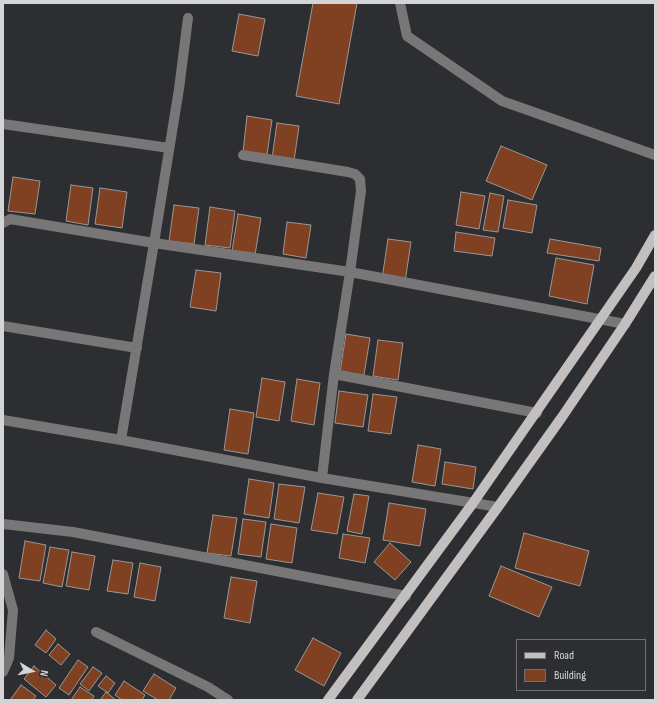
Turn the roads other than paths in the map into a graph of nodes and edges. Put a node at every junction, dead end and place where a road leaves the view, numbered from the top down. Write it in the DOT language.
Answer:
graph roads {
  1 [pos="400,3"];
  2 [pos="188,18"];
  3 [pos="3,124"];
  4 [pos="169,148"];
  5 [pos="243,155"];
  6 [pos="655,156"];
  7 [pos="3,223"];
  8 [pos="655,235"];
  9 [pos="154,243"];
  10 [pos="350,272"];
  11 [pos="655,276"];
  12 [pos="601,319"];
  13 [pos="625,324"];
  14 [pos="3,326"];
  15 [pos="137,348"];
  16 [pos="334,374"];
  17 [pos="536,413"];
  18 [pos="3,420"];
  19 [pos="121,440"];
  20 [pos="322,478"];
  21 [pos="473,503"];
  22 [pos="498,507"];
  23 [pos="3,524"];
  24 [pos="3,574"];
  25 [pos="406,596"];
  26 [pos="8,609"];
  27 [pos="96,632"];
  28 [pos="3,672"];
  29 [pos="228,700"];
  30 [pos="328,700"];
  31 [pos="357,700"];
  1 -- 6 [label="street"];
  2 -- 4 [label="street"];
  3 -- 4 [label="street"];
  4 -- 9 [label="street"];
  5 -- 10 [label="street"];
  7 -- 9 [label="street"];
  8 -- 12 [label="main road"];
  9 -- 10 [label="street"];
  9 -- 15 [label="street"];
  10 -- 12 [label="street"];
  10 -- 16 [label="street"];
  11 -- 13 [label="main road"];
  12 -- 13 [label="street"];
  12 -- 17 [label="main road"];
  13 -- 22 [label="main road"];
  14 -- 15 [label="street"];
  15 -- 19 [label="street"];
  16 -- 17 [label="street"];
  16 -- 20 [label="street"];
  17 -- 21 [label="main road"];
  18 -- 19 [label="street"];
  19 -- 20 [label="street"];
  20 -- 21 [label="street"];
  21 -- 22 [label="street"];
  21 -- 25 [label="main road"];
  22 -- 31 [label="main road"];
  23 -- 25 [label="street"];
  24 -- 26 [label="street"];
  25 -- 30 [label="main road"];
  26 -- 28 [label="street"];
  27 -- 29 [label="street"];
}
